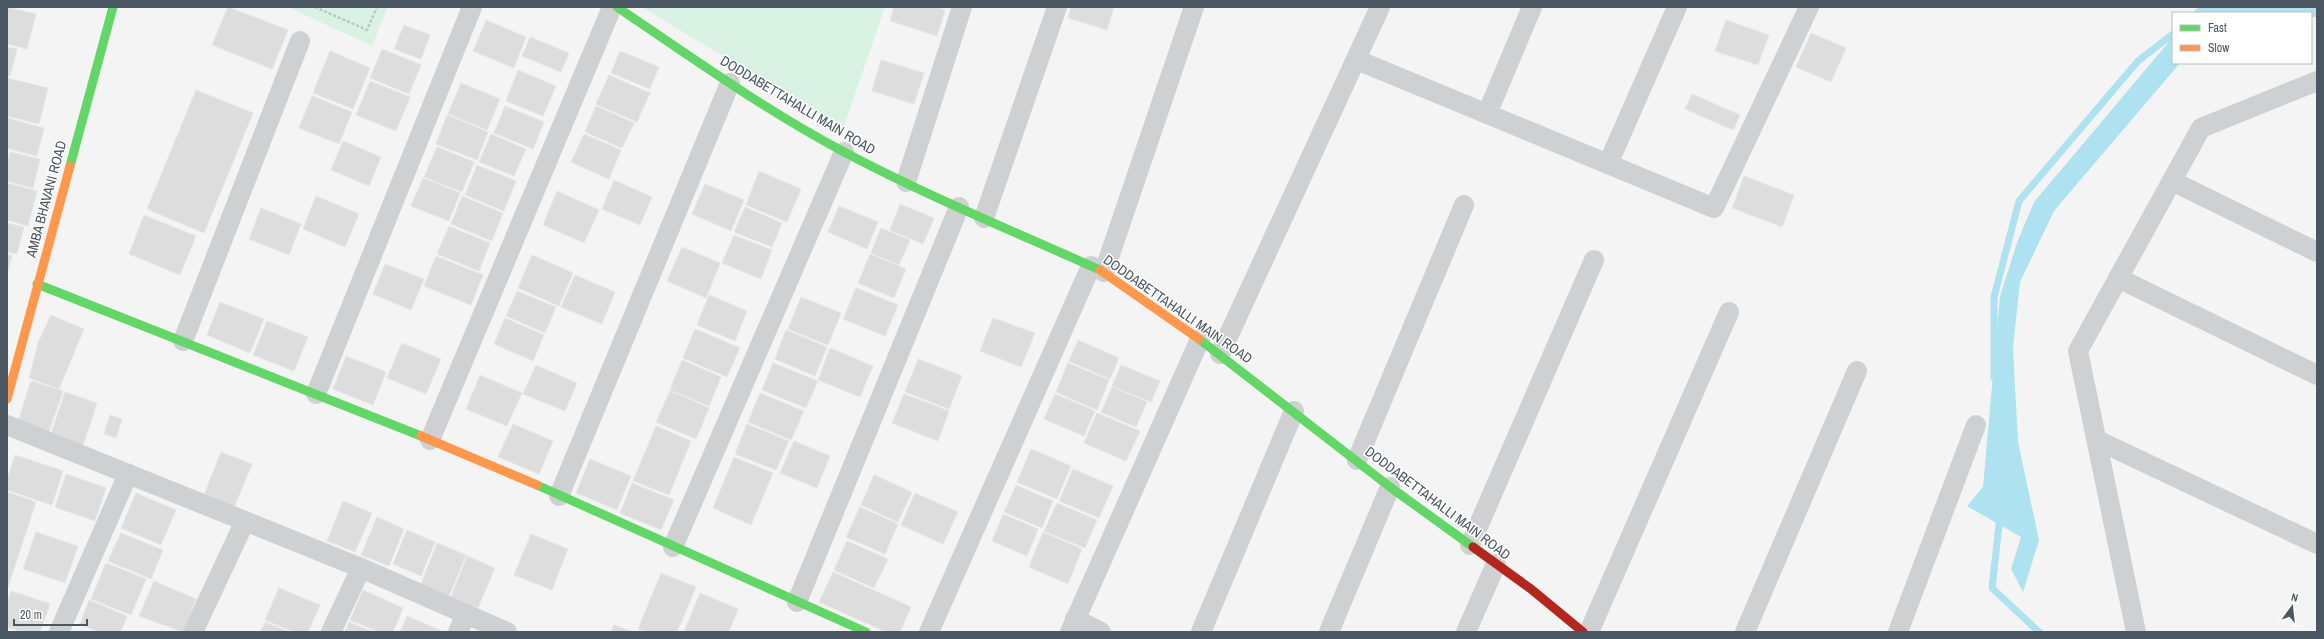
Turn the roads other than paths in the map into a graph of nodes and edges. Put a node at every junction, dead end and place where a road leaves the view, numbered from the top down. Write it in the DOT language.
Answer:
graph roads {
  1 [pos="113,7"];
  2 [pos="472,7"];
  3 [pos="612,7"];
  4 [pos="617,7"];
  5 [pos="962,7"];
  6 [pos="1057,7"];
  7 [pos="1194,7"];
  8 [pos="1380,7"];
  9 [pos="1532,7"];
  10 [pos="1677,7"];
  11 [pos="1809,7"];
  12 [pos="300,40"];
  13 [pos="1357,60"];
  14 [pos="730,83"];
  15 [pos="2311,88"];
  16 [pos="1487,114"];
  17 [pos="844,152"];
  18 [pos="1608,164"];
  19 [pos="2172,181"];
  20 [pos="906,182"];
  21 [pos="1464,205"];
  22 [pos="959,207"];
  23 [pos="984,218"];
  24 [pos="2317,252"];
  25 [pos="1594,260"];
  26 [pos="1097,269"];
  27 [pos="2118,278"];
  28 [pos="37,284"];
  29 [pos="1730,312"];
  30 [pos="1200,340"];
  31 [pos="183,341"];
  32 [pos="1220,354"];
  33 [pos="1857,371"];
  34 [pos="2317,375"];
  35 [pos="316,394"];
  36 [pos="7,399"];
  37 [pos="1294,411"];
  38 [pos="1976,425"];
  39 [pos="7,426"];
  40 [pos="430,440"];
  41 [pos="2096,440"];
  42 [pos="1357,460"];
  43 [pos="128,474"];
  44 [pos="1390,488"];
  45 [pos="559,496"];
  46 [pos="245,521"];
  47 [pos="2317,544"];
  48 [pos="1470,545"];
  49 [pos="673,547"];
  50 [pos="1496,564"];
  51 [pos="361,568"];
  52 [pos="797,602"];
  53 [pos="466,614"];
  54 [pos="1073,626"];
  55 [pos="59,632"];
  56 [pos="193,632"];
  57 [pos="331,632"];
  58 [pos="458,632"];
  59 [pos="507,632"];
  60 [pos="866,632"];
  61 [pos="929,632"];
  62 [pos="1100,632"];
  63 [pos="1201,632"];
  64 [pos="1329,632"];
  65 [pos="1466,632"];
  66 [pos="1583,632"];
  67 [pos="1589,632"];
  68 [pos="1745,632"];
  69 [pos="1898,632"];
  70 [pos="2136,632"];
  1 -- 28 [label="street, AMBA BHAVANI ROAD"];
  2 -- 35 [label="street"];
  3 -- 40 [label="street"];
  4 -- 14 [label="street, DODDABETTAHALLI MAIN ROAD"];
  5 -- 20 [label="street"];
  6 -- 23 [label="street"];
  7 -- 26 [label="street"];
  8 -- 13 [label="street"];
  9 -- 16 [label="street"];
  10 -- 18 [label="street"];
  11 -- 18 [label="street"];
  12 -- 31 [label="street"];
  13 -- 16 [label="street"];
  13 -- 32 [label="street"];
  14 -- 17 [label="street, DODDABETTAHALLI MAIN ROAD"];
  14 -- 45 [label="street"];
  15 -- 19 [label="street"];
  16 -- 18 [label="street"];
  17 -- 20 [label="street, DODDABETTAHALLI MAIN ROAD"];
  17 -- 49 [label="street"];
  19 -- 24 [label="street"];
  19 -- 27 [label="street"];
  20 -- 22 [label="street, DODDABETTAHALLI MAIN ROAD"];
  21 -- 42 [label="street"];
  22 -- 23 [label="street, DODDABETTAHALLI MAIN ROAD"];
  22 -- 52 [label="street"];
  23 -- 26 [label="street, DODDABETTAHALLI MAIN ROAD"];
  25 -- 48 [label="street"];
  26 -- 30 [label="street, DODDABETTAHALLI MAIN ROAD"];
  26 -- 61 [label="street"];
  27 -- 34 [label="street"];
  27 -- 41 [label="street"];
  28 -- 31 [label="street"];
  28 -- 36 [label="street, AMBA BHAVANI ROAD"];
  29 -- 67 [label="street"];
  30 -- 32 [label="street, DODDABETTAHALLI MAIN ROAD"];
  30 -- 54 [label="street"];
  31 -- 35 [label="street"];
  32 -- 37 [label="street, DODDABETTAHALLI MAIN ROAD"];
  33 -- 68 [label="street"];
  35 -- 40 [label="street"];
  37 -- 42 [label="street, DODDABETTAHALLI MAIN ROAD"];
  37 -- 63 [label="street"];
  38 -- 69 [label="street"];
  39 -- 43 [label="street"];
  40 -- 45 [label="street"];
  41 -- 47 [label="street"];
  41 -- 70 [label="street"];
  42 -- 44 [label="street, DODDABETTAHALLI MAIN ROAD"];
  43 -- 46 [label="street"];
  43 -- 55 [label="street"];
  44 -- 48 [label="street, DODDABETTAHALLI MAIN ROAD"];
  44 -- 64 [label="street"];
  45 -- 49 [label="street"];
  46 -- 51 [label="street"];
  46 -- 56 [label="street"];
  48 -- 50 [label="street, DODDABETTAHALLI MAIN ROAD"];
  49 -- 52 [label="street"];
  50 -- 65 [label="street"];
  50 -- 66 [label="street, DODDABETTAHALLI MAIN ROAD"];
  51 -- 53 [label="street"];
  51 -- 57 [label="street"];
  52 -- 60 [label="street"];
  53 -- 58 [label="street"];
  53 -- 59 [label="street"];
  54 -- 62 [label="street"];
}
